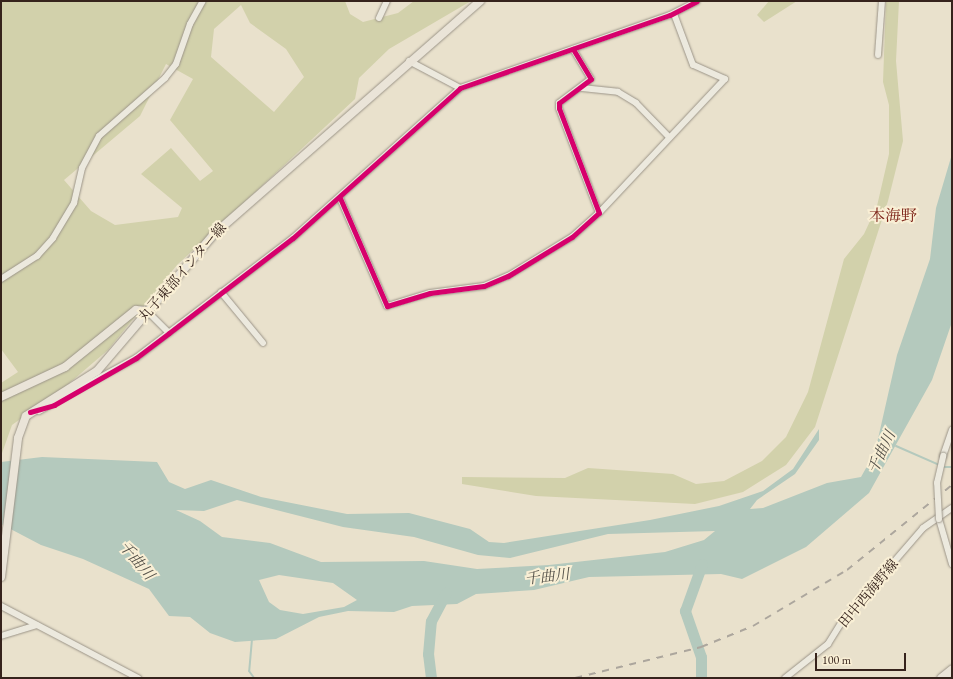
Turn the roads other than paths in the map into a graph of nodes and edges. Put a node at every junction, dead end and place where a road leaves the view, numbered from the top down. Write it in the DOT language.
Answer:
graph roads {
  1 [pos="203,1"];
  2 [pos="387,1"];
  3 [pos="480,1"];
  4 [pos="697,1"];
  5 [pos="882,1"];
  6 [pos="674,14"];
  7 [pos="379,18"];
  8 [pos="573,49"];
  9 [pos="878,55"];
  10 [pos="409,61"];
  11 [pos="460,88"];
  12 [pos="582,88"];
  13 [pos="669,137"];
  14 [pos="340,198"];
  15 [pos="599,214"];
  16 [pos="1,279"];
  17 [pos="221,292"];
  18 [pos="147,312"];
  19 [pos="169,333"];
  20 [pos="263,343"];
  21 [pos="1,397"];
  22 [pos="30,412"];
  23 [pos="952,430"];
  24 [pos="952,508"];
  25 [pos="952,564"];
  26 [pos="1,578"];
  27 [pos="1,606"];
  28 [pos="36,625"];
  29 [pos="1,636"];
  30 [pos="952,670"];
  31 [pos="138,678"];
  32 [pos="785,678"];
  33 [pos="941,678"];
  1 -- 16 [label="street"];
  2 -- 7 [label="street"];
  3 -- 10 [label="main road, 丸子東部インター線"];
  4 -- 6 [label="street"];
  5 -- 9 [label="street"];
  6 -- 8 [label="street"];
  6 -- 13 [label="street"];
  8 -- 11 [label="street"];
  8 -- 12 [label="street"];
  10 -- 11 [label="street"];
  10 -- 18 [label="main road, 丸子東部インター線"];
  11 -- 14 [label="street"];
  12 -- 13 [label="street"];
  12 -- 15 [label="street"];
  13 -- 15 [label="street"];
  14 -- 15 [label="street"];
  14 -- 17 [label="street"];
  17 -- 19 [label="street"];
  17 -- 20 [label="street"];
  18 -- 19 [label="street"];
  18 -- 21 [label="main road"];
  18 -- 22 [label="main road, 丸子東部インター線"];
  19 -- 22 [label="street"];
  22 -- 26 [label="main road, 丸子東部インター線"];
  23 -- 25 [label="street, bridge"];
  24 -- 32 [label="street, 田中西海野線"];
  27 -- 28 [label="street"];
  28 -- 29 [label="street"];
  28 -- 31 [label="street"];
  30 -- 33 [label="highway"];
}
